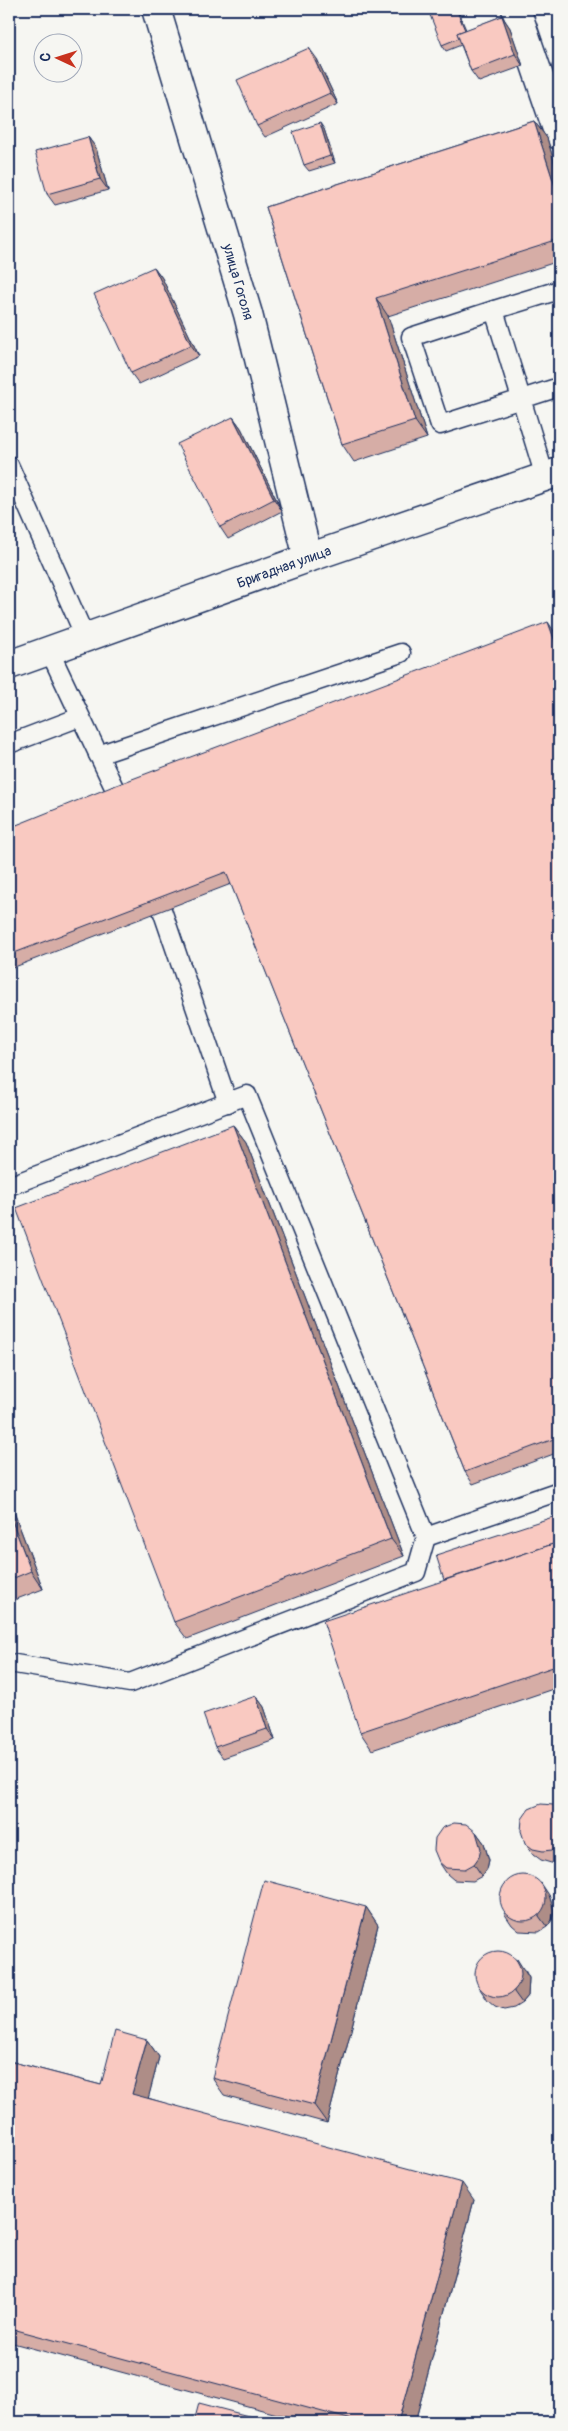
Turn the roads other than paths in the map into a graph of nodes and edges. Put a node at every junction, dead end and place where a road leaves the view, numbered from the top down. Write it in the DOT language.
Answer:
graph roads {
  1 [pos="156,9"];
  2 [pos="516,9"];
  3 [pos="559,135"];
  4 [pos="559,290"];
  5 [pos="494,310"];
  6 [pos="559,387"];
  7 [pos="521,399"];
  8 [pos="9,465"];
  9 [pos="552,475"];
  10 [pos="308,558"];
  11 [pos="86,639"];
  12 [pos="49,650"];
  13 [pos="401,653"];
  14 [pos="9,664"];
  15 [pos="80,717"];
  16 [pos="9,744"];
  17 [pos="98,755"];
  18 [pos="119,798"];
  19 [pos="162,910"];
  20 [pos="228,1102"];
  21 [pos="9,1186"];
  22 [pos="559,1491"];
  23 [pos="426,1537"];
  24 [pos="9,1663"];
  1 -- 10 [label="street, улица Гоголя"];
  2 -- 3 [label="street"];
  4 -- 5 [label="lane"];
  5 -- 7 [label="lane"];
  5 -- 7 [label="lane"];
  6 -- 7 [label="lane"];
  7 -- 9 [label="lane"];
  8 -- 11 [label="lane"];
  9 -- 10 [label="street, Бригадная улица"];
  10 -- 11 [label="street, Бригадная улица"];
  11 -- 12 [label="street, Бригадная улица"];
  12 -- 14 [label="street, Бригадная улица"];
  12 -- 15 [label="lane"];
  13 -- 17 [label="lane"];
  15 -- 16 [label="lane"];
  15 -- 17 [label="lane"];
  17 -- 18 [label="lane"];
  19 -- 20 [label="lane"];
  20 -- 21 [label="lane"];
  20 -- 23 [label="lane"];
  22 -- 23 [label="lane"];
  23 -- 24 [label="lane"];
}
